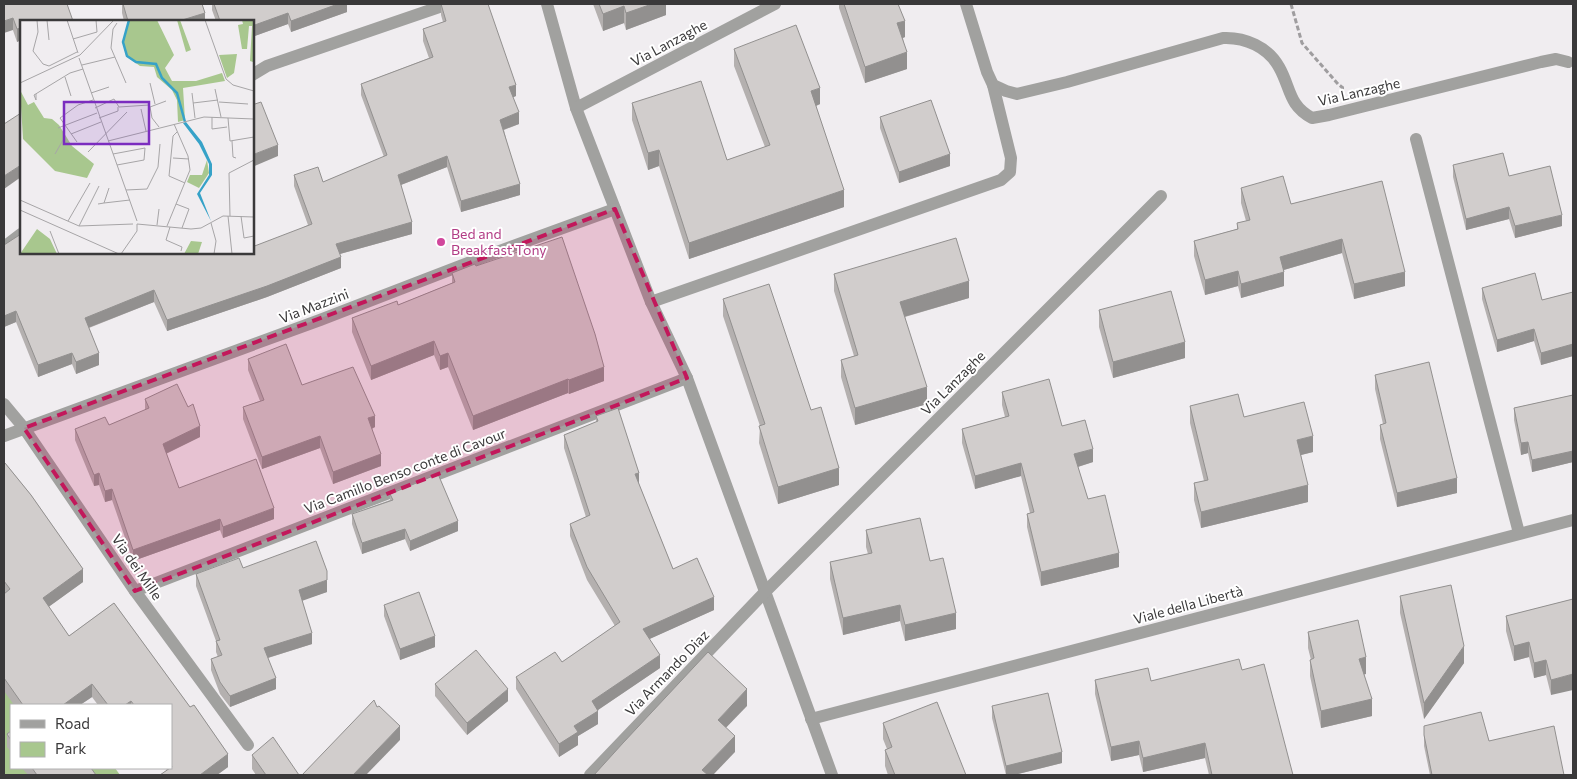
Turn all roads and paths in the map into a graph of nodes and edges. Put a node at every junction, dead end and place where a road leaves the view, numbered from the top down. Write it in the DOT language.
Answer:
graph roads {
  1 [pos="448,4"];
  2 [pos="547,4"];
  3 [pos="775,4"];
  4 [pos="966,4"];
  5 [pos="1291,4"];
  6 [pos="1568,62"];
  7 [pos="254,74"];
  8 [pos="993,85"];
  9 [pos="1351,88"];
  10 [pos="576,108"];
  11 [pos="1416,139"];
  12 [pos="1161,196"];
  13 [pos="615,209"];
  14 [pos="20,235"];
  15 [pos="4,247"];
  16 [pos="651,302"];
  17 [pos="687,378"];
  18 [pos="4,404"];
  19 [pos="24,428"];
  20 [pos="4,436"];
  21 [pos="1573,520"];
  22 [pos="1519,533"];
  23 [pos="135,591"];
  24 [pos="765,592"];
  25 [pos="811,719"];
  26 [pos="248,745"];
  27 [pos="590,775"];
  28 [pos="832,775"];
  1 -- 7 [label="street"];
  2 -- 10 [label="street"];
  3 -- 10 [label="street, Via Lanzaghe"];
  4 -- 8 [label="street"];
  5 -- 9 [label="path"];
  6 -- 8 [label="street, Via Lanzaghe"];
  8 -- 16 [label="street"];
  10 -- 13 [label="street"];
  11 -- 22 [label="street"];
  12 -- 24 [label="street, Via Lanzaghe"];
  13 -- 16 [label="street"];
  13 -- 19 [label="street, Via Mazzini"];
  14 -- 15 [label="street"];
  16 -- 17 [label="street"];
  17 -- 23 [label="street, Via Camillo Benso conte di Cavour"];
  17 -- 24 [label="street"];
  18 -- 19 [label="street, Via dei Mille"];
  19 -- 20 [label="street, Via Mazzini"];
  19 -- 23 [label="street, Via dei Mille"];
  21 -- 22 [label="street, Viale della Libertà"];
  22 -- 25 [label="street, Viale della Libertà"];
  23 -- 26 [label="street, Via dei Mille"];
  24 -- 25 [label="street"];
  24 -- 27 [label="street, Via Armando Diaz"];
  25 -- 28 [label="street"];
}
